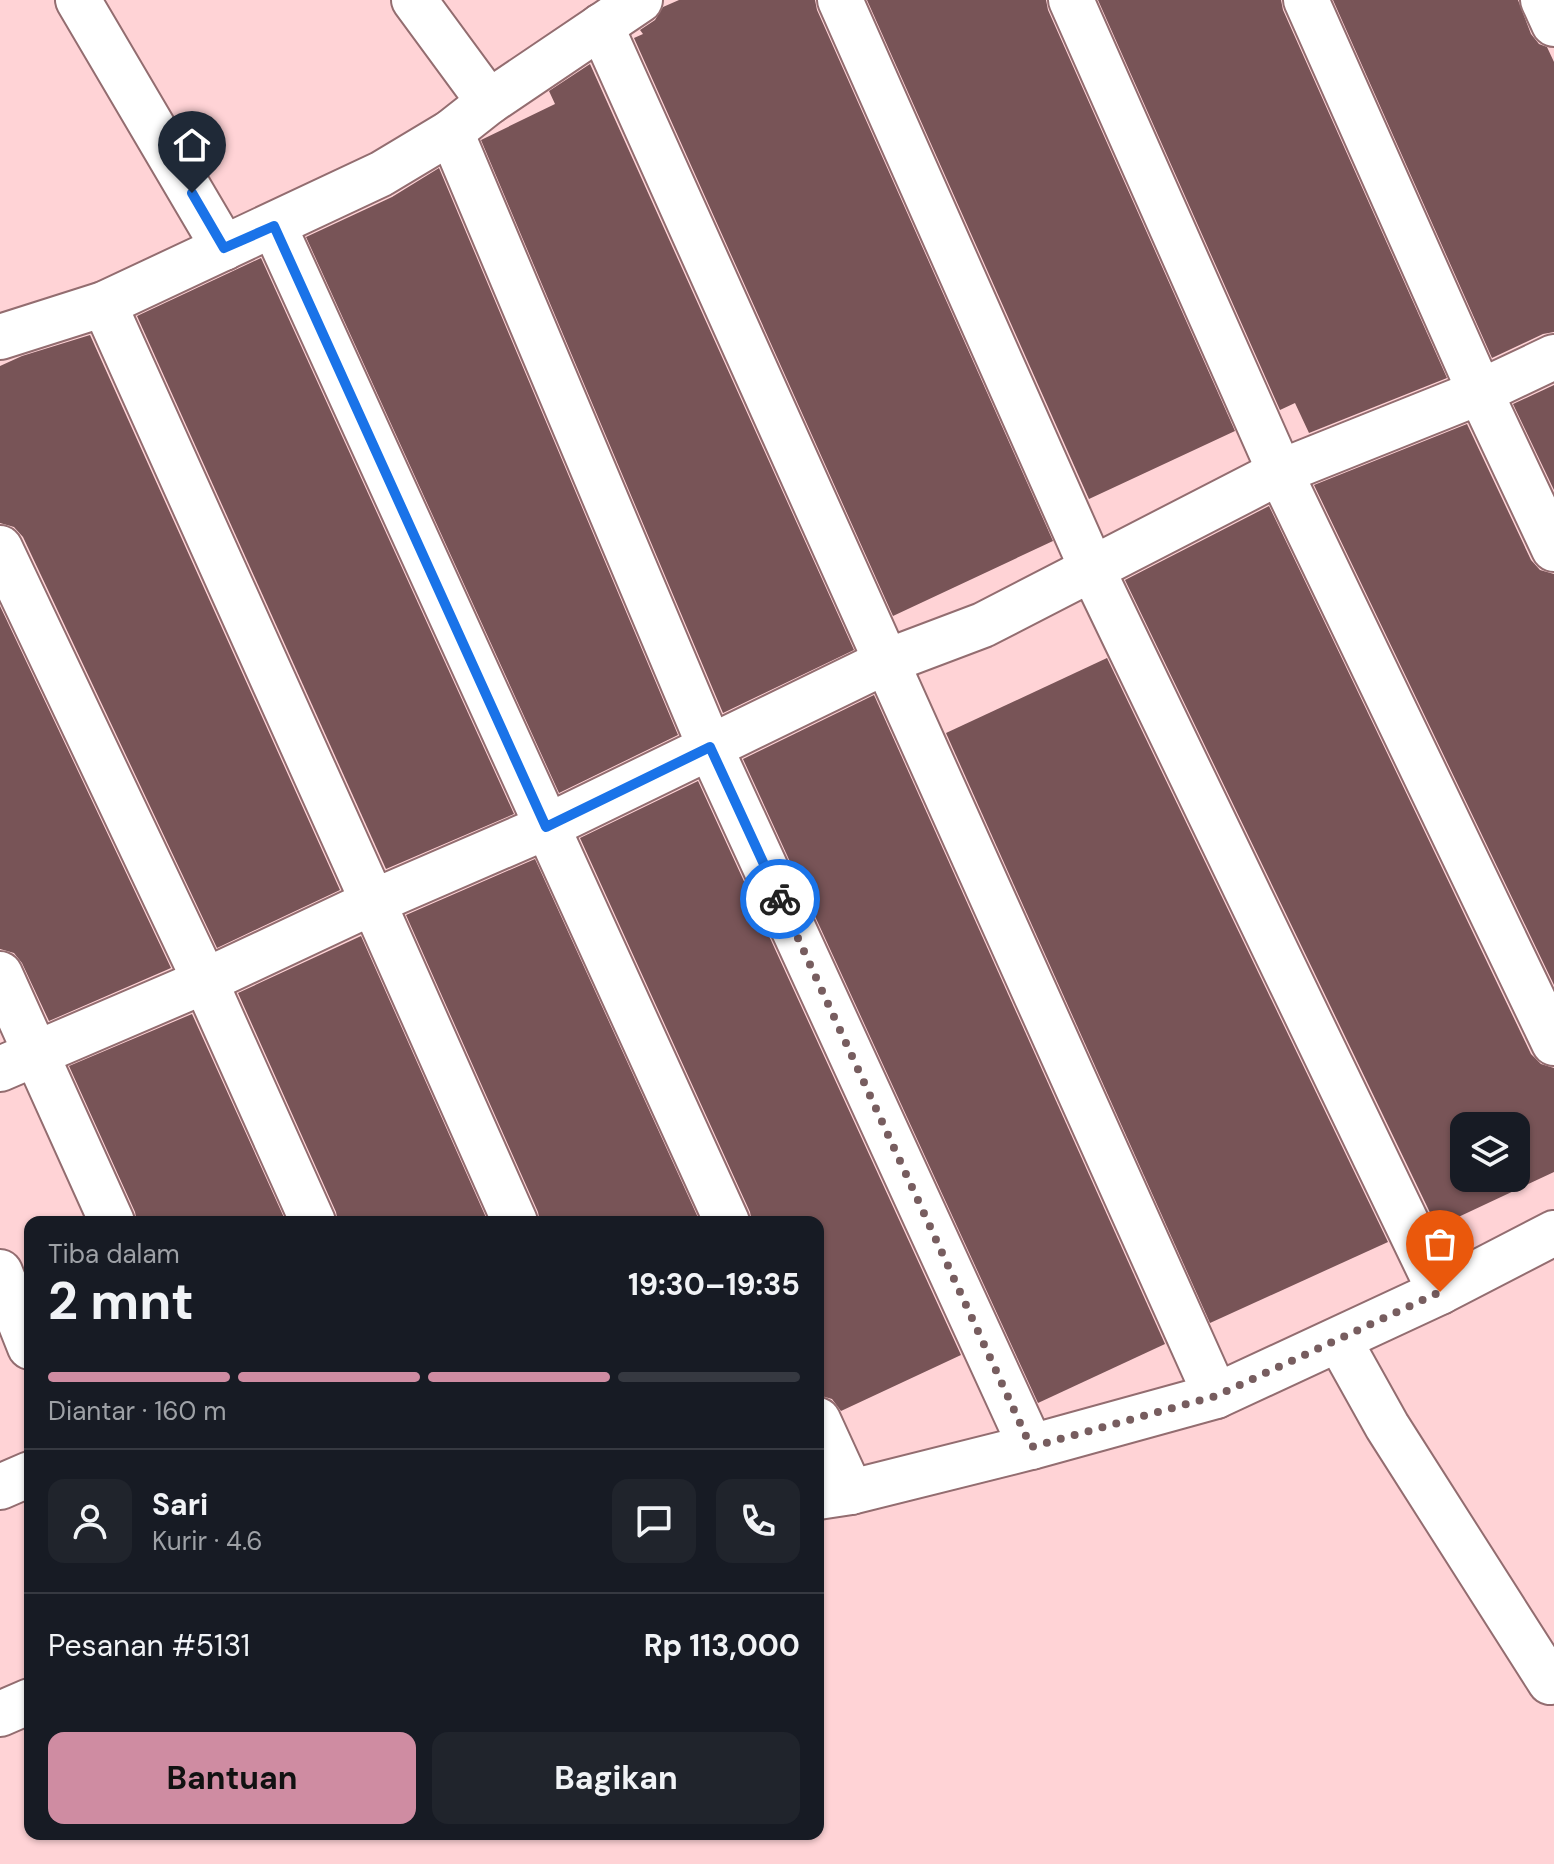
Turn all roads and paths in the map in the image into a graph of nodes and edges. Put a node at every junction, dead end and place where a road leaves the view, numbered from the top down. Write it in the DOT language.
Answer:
graph roads {
  1 [pos="78,0"];
  2 [pos="414,0"];
  3 [pos="637,0"];
  4 [pos="840,0"];
  5 [pos="1071,0"];
  6 [pos="1306,0"];
  7 [pos="1543,0"];
  8 [pos="1554,24"];
  9 [pos="601,26"];
  10 [pos="489,102"];
  11 [pos="451,132"];
  12 [pos="274,226"];
  13 [pos="224,248"];
  14 [pos="104,304"];
  15 [pos="0,337"];
  16 [pos="1554,357"];
  17 [pos="1480,392"];
  18 [pos="1280,472"];
  19 [pos="0,548"];
  20 [pos="1554,549"];
  21 [pos="1093,571"];
  22 [pos="885,662"];
  23 [pos="710,747"];
  24 [pos="546,827"];
  25 [pos="373,902"];
  26 [pos="0,974"];
  27 [pos="205,981"];
  28 [pos="1554,1043"];
  29 [pos="17,1060"];
  30 [pos="108,1216"];
  31 [pos="310,1216"];
  32 [pos="512,1216"];
  33 [pos="724,1216"];
  34 [pos="1548,1249"];
  35 [pos="0,1272"];
  36 [pos="1440,1292"];
  37 [pos="24,1332"];
  38 [pos="1339,1340"];
  39 [pos="1216,1396"];
  40 [pos="1031,1447"];
  41 [pos="824,1448"];
  42 [pos="24,1477"];
  43 [pos="0,1487"];
  44 [pos="834,1495"];
  45 [pos="1550,1682"];
  46 [pos="24,1704"];
  47 [pos="0,1714"];
  1 -- 13 [label="street"];
  2 -- 10 [label="street"];
  3 -- 9 [label="street"];
  4 -- 21 [label="street"];
  5 -- 18 [label="street"];
  6 -- 17 [label="street"];
  7 -- 8 [label="street"];
  9 -- 10 [label="street"];
  9 -- 22 [label="street"];
  10 -- 11 [label="street"];
  11 -- 12 [label="street"];
  11 -- 23 [label="street"];
  12 -- 13 [label="street"];
  12 -- 24 [label="street"];
  13 -- 14 [label="street"];
  14 -- 15 [label="street"];
  14 -- 25 [label="street"];
  16 -- 17 [label="street"];
  17 -- 18 [label="street"];
  17 -- 20 [label="street"];
  18 -- 21 [label="street"];
  18 -- 28 [label="street"];
  19 -- 27 [label="street"];
  21 -- 22 [label="street"];
  21 -- 36 [label="street"];
  22 -- 23 [label="street"];
  22 -- 39 [label="street"];
  23 -- 24 [label="street"];
  23 -- 40 [label="street"];
  24 -- 25 [label="street"];
  24 -- 33 [label="street"];
  25 -- 27 [label="street"];
  25 -- 32 [label="street"];
  26 -- 29 [label="street"];
  27 -- 29 [label="street"];
  27 -- 31 [label="street"];
  29 -- 30 [label="street"];
  34 -- 36 [label="street"];
  35 -- 37 [label="street"];
  36 -- 38 [label="street"];
  38 -- 39 [label="street"];
  38 -- 45 [label="street"];
  39 -- 40 [label="street"];
  40 -- 44 [label="street"];
  41 -- 44 [label="street"];
  42 -- 43 [label="street"];
  46 -- 47 [label="street"];
}
